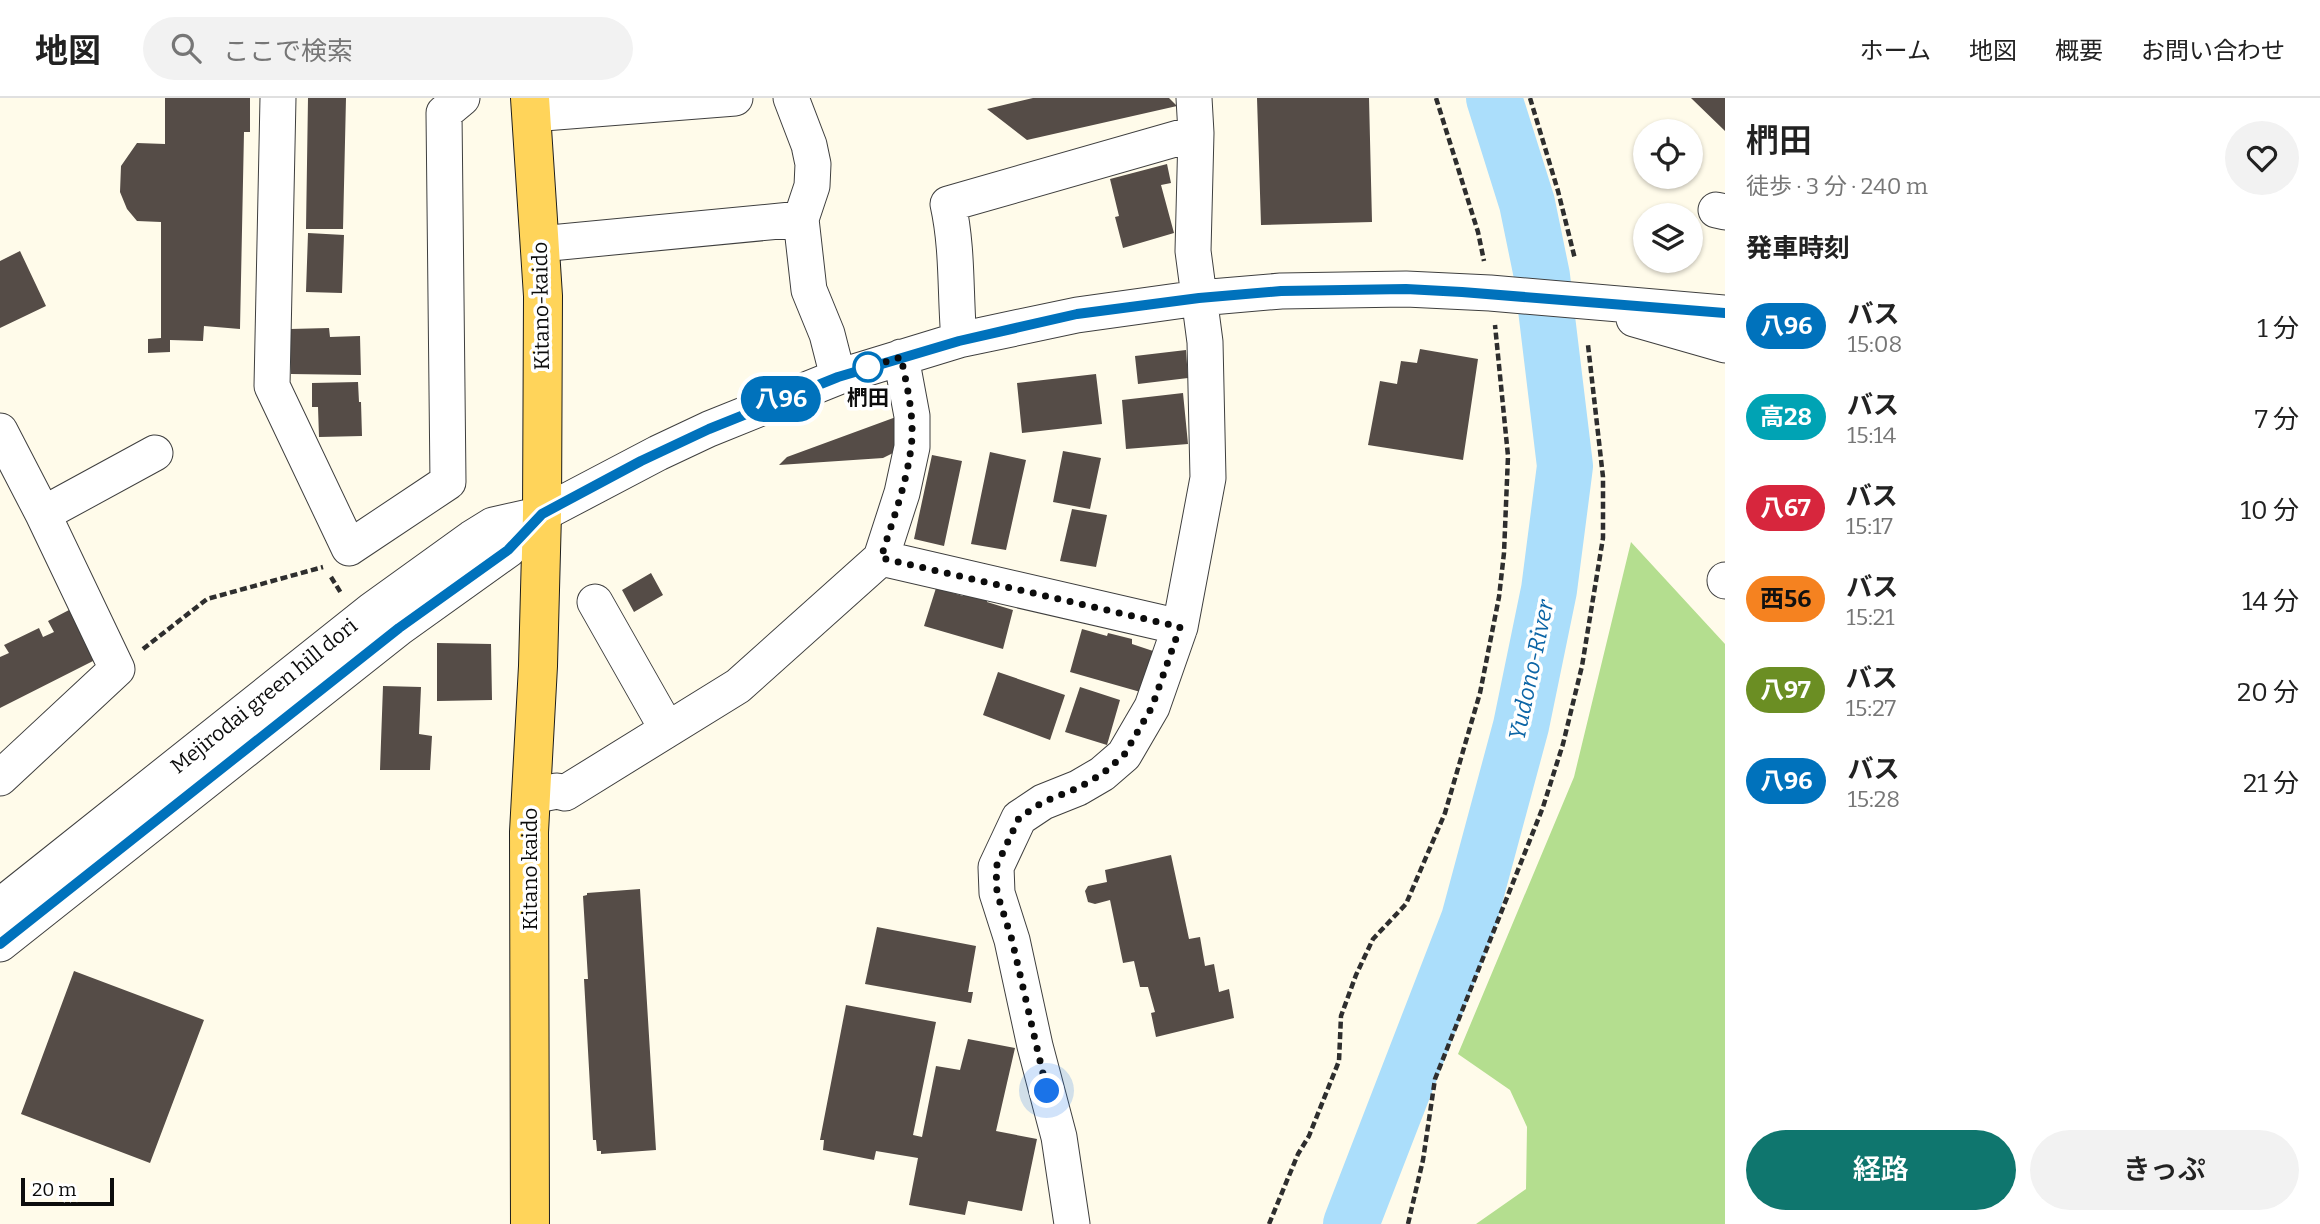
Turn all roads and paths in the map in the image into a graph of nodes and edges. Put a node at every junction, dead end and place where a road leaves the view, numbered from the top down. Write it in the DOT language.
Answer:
graph roads {
  1 [pos="278,98"];
  2 [pos="462,98"];
  3 [pos="735,98"];
  4 [pos="791,98"];
  5 [pos="1194,98"];
  6 [pos="1436,98"];
  7 [pos="1530,98"];
  8 [pos="531,106"];
  9 [pos="1196,133"];
  10 [pos="801,219"];
  11 [pos="540,244"];
  12 [pos="1575,259"];
  13 [pos="1494,294"];
  14 [pos="1199,298"];
  15 [pos="1574,301"];
  16 [pos="1725,313"];
  17 [pos="959,341"];
  18 [pos="1588,345"];
  19 [pos="1725,345"];
  20 [pos="901,357"];
  21 [pos="838,377"];
  22 [pos="0,431"];
  23 [pos="155,453"];
  24 [pos="43,514"];
  25 [pos="542,514"];
  26 [pos="337,557"];
  27 [pos="881,558"];
  28 [pos="344,597"];
  29 [pos="595,602"];
  30 [pos="1180,627"];
  31 [pos="117,669"];
  32 [pos="667,729"];
  33 [pos="0,778"];
  34 [pos="531,796"];
  35 [pos="0,906"];
  36 [pos="0,944"];
  37 [pos="530,1224"];
  38 [pos="1072,1224"];
  39 [pos="1269,1224"];
  40 [pos="1408,1224"];
  1 -- 26 [label="street"];
  2 -- 26 [label="street"];
  3 -- 8 [label="street"];
  4 -- 10 [label="street"];
  5 -- 9 [label="street"];
  6 -- 13 [label="path"];
  7 -- 12 [label="path"];
  8 -- 11 [label="main road, Kitano-kaido"];
  9 -- 14 [label="street"];
  9 -- 17 [label="street"];
  10 -- 11 [label="street"];
  10 -- 21 [label="street"];
  11 -- 25 [label="main road, Kitano-kaido"];
  13 -- 14 [label="street, Mejirodai green hill dori"];
  13 -- 15 [label="street, Mejirodai green hill dori"];
  13 -- 39 [label="path"];
  14 -- 17 [label="street, Mejirodai green hill dori"];
  14 -- 30 [label="street"];
  15 -- 16 [label="street, Mejirodai green hill dori"];
  15 -- 19 [label="street, Mejirodai green hill dori"];
  17 -- 20 [label="street, Mejirodai green hill dori"];
  18 -- 40 [label="path"];
  20 -- 21 [label="street, Mejirodai green hill dori"];
  20 -- 27 [label="street"];
  21 -- 25 [label="street, Mejirodai green hill dori"];
  22 -- 24 [label="street"];
  23 -- 24 [label="street"];
  24 -- 31 [label="street"];
  25 -- 34 [label="main road, Kitano kaido"];
  25 -- 35 [label="street, Mejirodai green hill dori"];
  25 -- 36 [label="street, Mejirodai green hill dori"];
  26 -- 28 [label="path"];
  26 -- 31 [label="path"];
  27 -- 30 [label="street"];
  27 -- 32 [label="street"];
  29 -- 32 [label="street"];
  30 -- 38 [label="street"];
  31 -- 33 [label="street"];
  32 -- 34 [label="street"];
  34 -- 37 [label="main road, Kitano kaido"];
}
